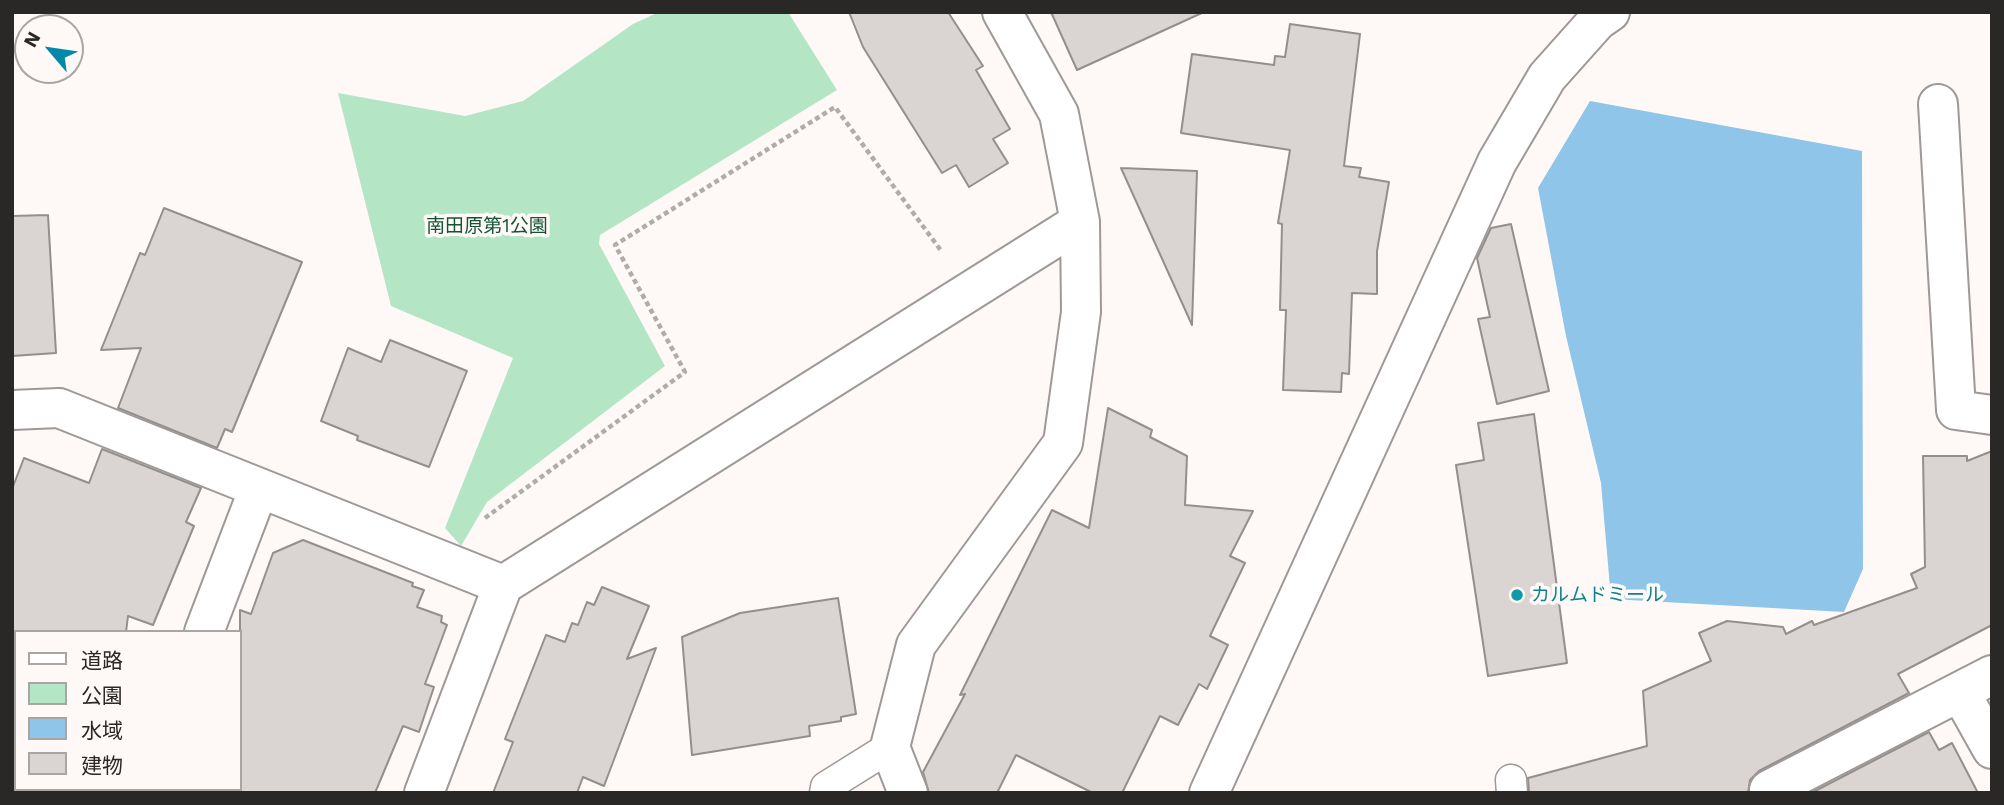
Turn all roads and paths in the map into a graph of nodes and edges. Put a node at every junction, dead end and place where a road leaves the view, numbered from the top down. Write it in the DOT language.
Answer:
graph roads {
  1 [pos="1002,12"];
  2 [pos="1610,12"];
  3 [pos="1938,104"];
  4 [pos="1080,222"];
  5 [pos="943,253"];
  6 [pos="12,410"];
  7 [pos="1992,415"];
  8 [pos="259,488"];
  9 [pos="485,518"];
  10 [pos="503,585"];
  11 [pos="205,630"];
  12 [pos="1976,683"];
  13 [pos="890,747"];
  14 [pos="1992,749"];
  15 [pos="819,791"];
  16 [pos="424,793"];
  17 [pos="908,793"];
  18 [pos="1209,793"];
  19 [pos="1770,793"];
  1 -- 4 [label="street"];
  2 -- 18 [label="street"];
  3 -- 7 [label="street"];
  4 -- 10 [label="street"];
  4 -- 13 [label="street"];
  5 -- 9 [label="path"];
  6 -- 8 [label="street"];
  8 -- 10 [label="street"];
  8 -- 11 [label="street"];
  10 -- 16 [label="street"];
  12 -- 14 [label="street"];
  12 -- 19 [label="street"];
  13 -- 15 [label="lane"];
  13 -- 17 [label="street"];
}
